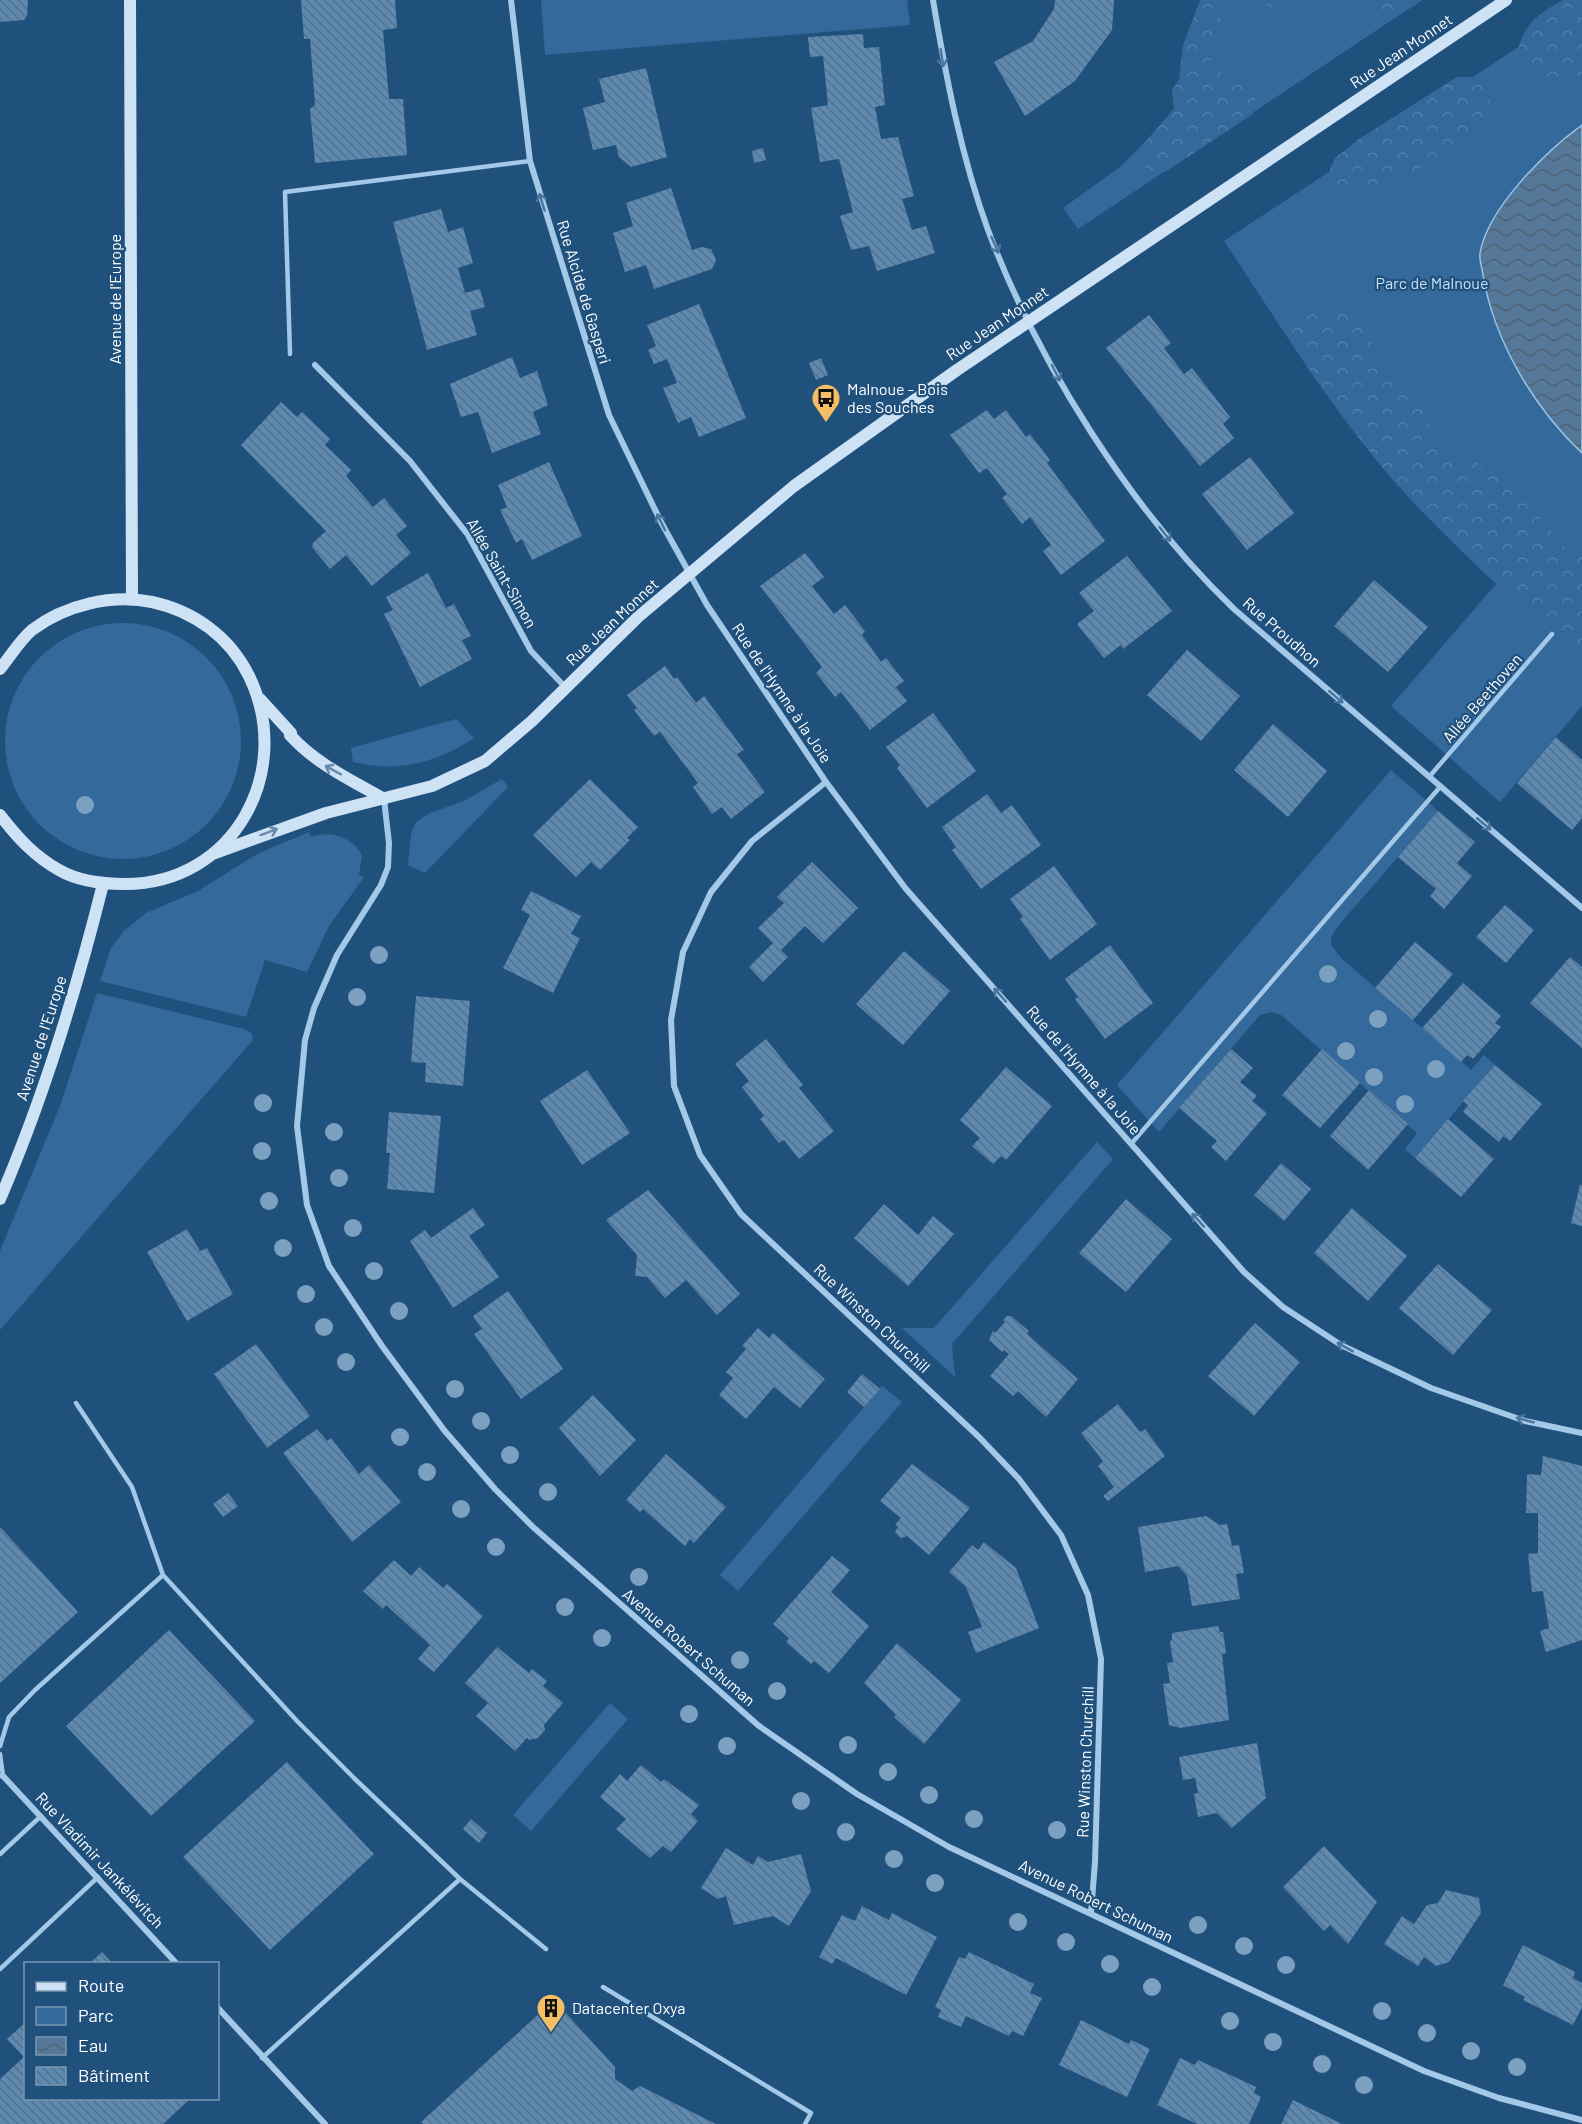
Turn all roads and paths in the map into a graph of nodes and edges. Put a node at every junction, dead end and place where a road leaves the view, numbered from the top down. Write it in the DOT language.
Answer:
graph roads {
  1 [pos="130,0"];
  2 [pos="511,0"];
  3 [pos="933,0"];
  4 [pos="1506,0"];
  5 [pos="530,161"];
  6 [pos="1030,320"];
  7 [pos="290,354"];
  8 [pos="315,365"];
  9 [pos="688,574"];
  10 [pos="132,598"];
  11 [pos="1552,634"];
  12 [pos="0,669"];
  13 [pos="566,688"];
  14 [pos="260,699"];
  15 [pos="1430,777"];
  16 [pos="826,782"];
  17 [pos="1440,787"];
  18 [pos="384,799"];
  19 [pos="0,815"];
  20 [pos="215,853"];
  21 [pos="104,884"];
  22 [pos="1582,908"];
  23 [pos="1131,1144"];
  24 [pos="0,1199"];
  25 [pos="76,1403"];
  26 [pos="1582,1433"];
  27 [pos="163,1575"];
  28 [pos="0,1746"];
  29 [pos="0,1754"];
  30 [pos="1,1776"];
  31 [pos="41,1816"];
  32 [pos="0,1854"];
  33 [pos="98,1877"];
  34 [pos="460,1879"];
  35 [pos="1091,1913"];
  36 [pos="546,1949"];
  37 [pos="175,1962"];
  38 [pos="0,1969"];
  39 [pos="603,1987"];
  40 [pos="219,2009"];
  41 [pos="262,2058"];
  42 [pos="1582,2120"];
  43 [pos="324,2124"];
  44 [pos="805,2124"];
  1 -- 10 [label="street, Avenue de l'Europe"];
  2 -- 5 [label="street, Rue Alcide de Gasperi"];
  3 -- 6 [label="street, one-way"];
  4 -- 6 [label="street, Rue Jean Monnet"];
  5 -- 7 [label="lane"];
  9 -- 5 [label="street, Rue Alcide de Gasperi, one-way"];
  6 -- 9 [label="street, Rue Jean Monnet"];
  6 -- 15 [label="street, Rue Proudhon, one-way"];
  8 -- 13 [label="street, Allée Saint-Simon"];
  9 -- 13 [label="street, Rue Jean Monnet"];
  9 -- 16 [label="street, Rue de l'Hymne à la Joie"];
  10 -- 12 [label="street"];
  10 -- 14 [label="street"];
  11 -- 15 [label="lane, Allée Beethoven"];
  13 -- 18 [label="street, Rue Jean Monnet"];
  18 -- 14 [label="street, one-way"];
  14 -- 20 [label="street"];
  15 -- 17 [label="street, Rue Proudhon"];
  23 -- 16 [label="street, Rue de l'Hymne à la Joie, one-way"];
  16 -- 35 [label="street, Rue Winston Churchill"];
  17 -- 22 [label="street, Rue Proudhon, one-way"];
  17 -- 23 [label="lane"];
  20 -- 18 [label="street, Rue Jean Monnet, one-way"];
  18 -- 35 [label="street, Avenue Robert Schuman"];
  19 -- 21 [label="street"];
  20 -- 21 [label="street"];
  21 -- 24 [label="street, Avenue de l'Europe"];
  26 -- 23 [label="street, Rue de l'Hymne à la Joie, one-way"];
  25 -- 27 [label="lane"];
  27 -- 28 [label="lane"];
  27 -- 34 [label="lane"];
  29 -- 30 [label="lane"];
  30 -- 31 [label="street, Rue Vladimir Jankélévitch"];
  31 -- 32 [label="lane"];
  31 -- 33 [label="street, Rue Vladimir Jankélévitch"];
  33 -- 37 [label="street, Rue Vladimir Jankélévitch"];
  33 -- 38 [label="lane"];
  34 -- 36 [label="lane"];
  34 -- 41 [label="lane"];
  35 -- 42 [label="street, Avenue Robert Schuman"];
  39 -- 44 [label="lane"];
  40 -- 41 [label="street"];
  41 -- 43 [label="street"];
}
